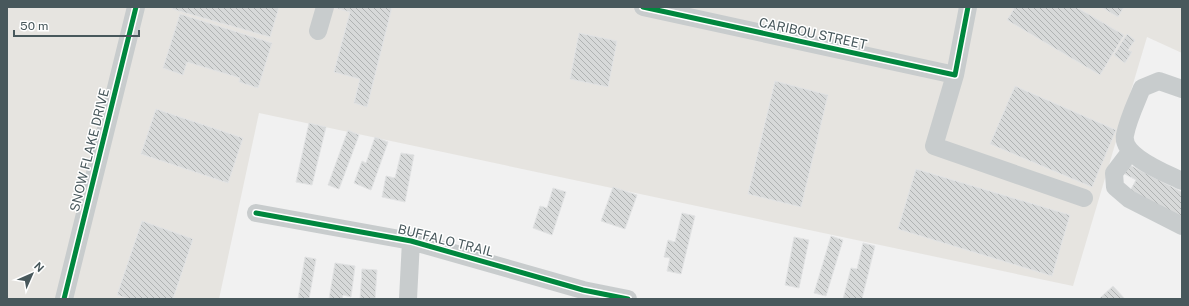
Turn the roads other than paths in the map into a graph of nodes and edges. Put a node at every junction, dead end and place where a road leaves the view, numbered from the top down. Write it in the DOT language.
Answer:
graph roads {
  1 [pos="136,7"];
  2 [pos="325,7"];
  3 [pos="647,7"];
  4 [pos="968,7"];
  5 [pos="318,31"];
  6 [pos="955,76"];
  7 [pos="1182,89"];
  8 [pos="1130,152"];
  9 [pos="1182,181"];
  10 [pos="1084,198"];
  11 [pos="256,213"];
  12 [pos="1182,226"];
  13 [pos="411,241"];
  14 [pos="620,298"];
  15 [pos="64,299"];
  16 [pos="408,299"];
  1 -- 15 [label="street, SNOW FLAKE DRIVE"];
  2 -- 5 [label="street"];
  3 -- 6 [label="street, CARIBOU STREET"];
  4 -- 6 [label="street"];
  6 -- 10 [label="street"];
  7 -- 8 [label="street"];
  8 -- 9 [label="street"];
  8 -- 12 [label="street"];
  11 -- 13 [label="street, BUFFALO TRAIL"];
  13 -- 14 [label="street, BUFFALO TRAIL"];
  13 -- 16 [label="street"];
}
